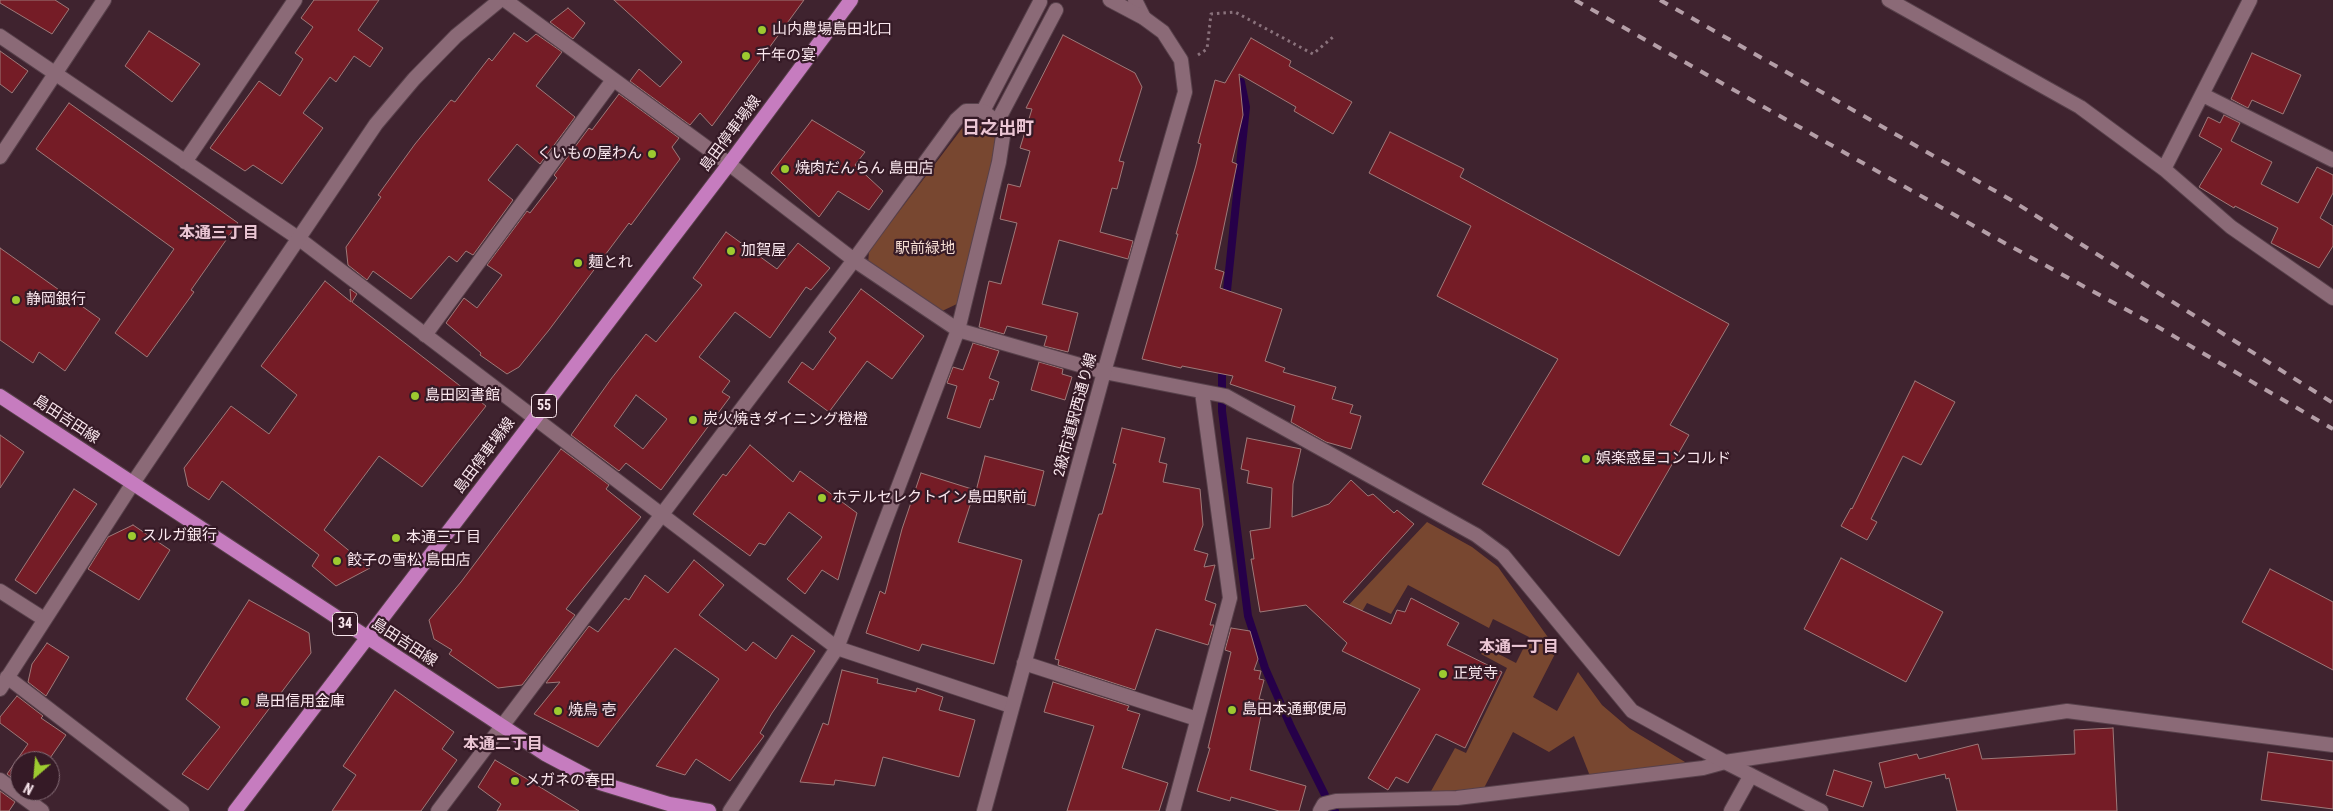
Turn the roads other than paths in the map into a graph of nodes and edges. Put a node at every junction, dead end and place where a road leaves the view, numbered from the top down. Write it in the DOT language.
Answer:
graph roads {
  1 [pos="104,0"];
  2 [pos="295,0"];
  3 [pos="500,0"];
  4 [pos="505,0"];
  5 [pos="851,0"];
  6 [pos="1110,0"];
  7 [pos="1135,0"];
  8 [pos="1889,0"];
  9 [pos="2250,0"];
  10 [pos="1040,2"];
  11 [pos="1056,10"];
  12 [pos="1144,18"];
  13 [pos="0,36"];
  14 [pos="55,73"];
  15 [pos="613,80"];
  16 [pos="2203,95"];
  17 [pos="983,111"];
  18 [pos="996,122"];
  19 [pos="0,157"];
  20 [pos="2333,160"];
  21 [pos="185,162"];
  22 [pos="728,164"];
  23 [pos="2164,168"];
  24 [pos="298,238"];
  25 [pos="854,260"];
  26 [pos="2333,298"];
  27 [pos="958,330"];
  28 [pos="425,335"];
  29 [pos="1104,372"];
  30 [pos="1202,392"];
  31 [pos="0,396"];
  32 [pos="535,418"];
  33 [pos="133,483"];
  34 [pos="663,515"];
  35 [pos="0,591"];
  36 [pos="44,619"];
  37 [pos="367,638"];
  38 [pos="837,648"];
  39 [pos="1024,663"];
  40 [pos="4,683"];
  41 [pos="1011,706"];
  42 [pos="1197,719"];
  43 [pos="502,726"];
  44 [pos="2333,745"];
  45 [pos="1724,762"];
  46 [pos="1751,775"];
  47 [pos="0,780"];
  48 [pos="1327,805"];
  49 [pos="42,811"];
  50 [pos="182,811"];
  51 [pos="235,811"];
  52 [pos="438,811"];
  53 [pos="709,811"];
  54 [pos="730,811"];
  55 [pos="984,811"];
  56 [pos="1173,811"];
  57 [pos="1731,811"];
  58 [pos="1821,811"];
  1 -- 14 [label="street"];
  2 -- 21 [label="street"];
  3 -- 24 [label="street"];
  4 -- 15 [label="street"];
  5 -- 22 [label="main road, 島田停車場線 / 55"];
  6 -- 12 [label="street"];
  7 -- 12 [label="street"];
  8 -- 23 [label="street"];
  9 -- 16 [label="street"];
  10 -- 17 [label="street"];
  11 -- 18 [label="street"];
  12 -- 29 [label="street, 2級市道駅西通り線"];
  13 -- 14 [label="street"];
  14 -- 19 [label="street"];
  14 -- 21 [label="street"];
  15 -- 22 [label="street"];
  15 -- 28 [label="street"];
  16 -- 20 [label="street"];
  16 -- 23 [label="street"];
  17 -- 18 [label="street"];
  17 -- 25 [label="street"];
  18 -- 27 [label="street"];
  21 -- 24 [label="street"];
  22 -- 25 [label="street"];
  22 -- 32 [label="main road, 島田停車場線 / 55"];
  23 -- 26 [label="street"];
  24 -- 28 [label="street"];
  24 -- 33 [label="street"];
  25 -- 27 [label="street"];
  25 -- 34 [label="street"];
  27 -- 29 [label="street"];
  27 -- 38 [label="street"];
  28 -- 32 [label="street"];
  29 -- 30 [label="street"];
  29 -- 39 [label="street, 2級市道駅西通り線"];
  30 -- 42 [label="street"];
  30 -- 45 [label="street"];
  31 -- 33 [label="main road, 島田吉田線 / 34"];
  32 -- 34 [label="street"];
  32 -- 37 [label="main road, 島田停車場線 / 55"];
  33 -- 36 [label="street"];
  33 -- 37 [label="main road, 島田吉田線 / 34"];
  34 -- 38 [label="street"];
  34 -- 43 [label="street"];
  35 -- 36 [label="street"];
  36 -- 40 [label="street"];
  37 -- 43 [label="main road, 島田吉田線 / 34"];
  37 -- 51 [label="main road, 島田停車場線 / 55"];
  38 -- 41 [label="street"];
  38 -- 54 [label="street"];
  39 -- 41 [label="street, 2級市道駅西通り線"];
  39 -- 42 [label="street"];
  40 -- 50 [label="street"];
  41 -- 55 [label="street, 2級市道駅西通り線"];
  42 -- 56 [label="street"];
  43 -- 52 [label="street"];
  43 -- 53 [label="main road, 島田吉田線 / 34"];
  44 -- 45 [label="street"];
  45 -- 46 [label="street"];
  45 -- 48 [label="street"];
  46 -- 57 [label="street"];
  46 -- 58 [label="street"];
  47 -- 49 [label="street"];
}
